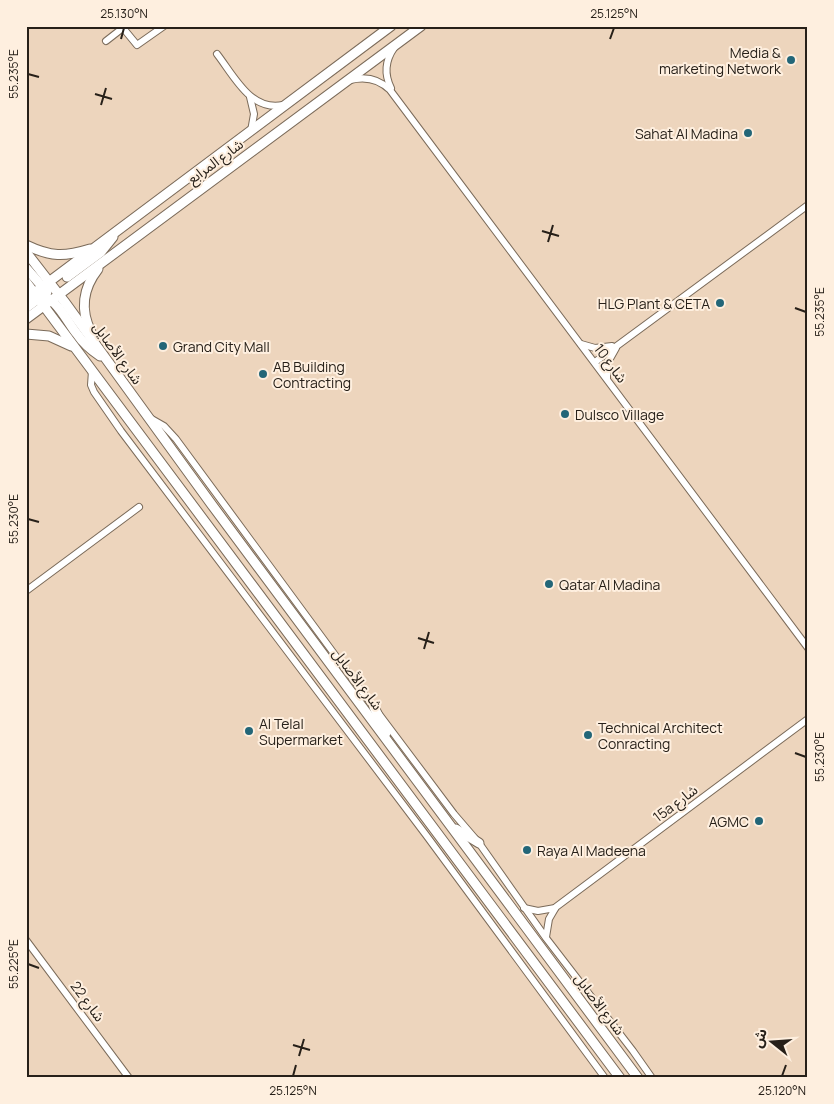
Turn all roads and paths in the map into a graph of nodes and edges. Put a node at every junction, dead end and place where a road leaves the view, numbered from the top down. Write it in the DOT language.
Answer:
graph roads {
  1 [pos="164,26"];
  2 [pos="391,26"];
  3 [pos="421,26"];
  4 [pos="124,27"];
  5 [pos="106,41"];
  6 [pos="396,45"];
  7 [pos="217,54"];
  8 [pos="347,82"];
  9 [pos="394,94"];
  10 [pos="249,96"];
  11 [pos="289,102"];
  12 [pos="250,132"];
  13 [pos="808,205"];
  14 [pos="114,234"];
  15 [pos="26,245"];
  16 [pos="97,247"];
  17 [pos="26,252"];
  18 [pos="106,259"];
  19 [pos="26,268"];
  20 [pos="26,282"];
  21 [pos="46,294"];
  22 [pos="26,299"];
  23 [pos="26,308"];
  24 [pos="26,319"];
  25 [pos="26,334"];
  26 [pos="581,344"];
  27 [pos="618,345"];
  28 [pos="76,351"];
  29 [pos="107,360"];
  30 [pos="595,362"];
  31 [pos="92,371"];
  32 [pos="607,379"];
  33 [pos="148,418"];
  34 [pos="139,507"];
  35 [pos="26,592"];
  36 [pos="808,648"];
  37 [pos="374,707"];
  38 [pos="808,719"];
  39 [pos="388,741"];
  40 [pos="451,825"];
  41 [pos="479,844"];
  42 [pos="556,907"];
  43 [pos="524,908"];
  44 [pos="546,938"];
  45 [pos="26,940"];
  46 [pos="129,1078"];
  47 [pos="605,1078"];
  48 [pos="620,1078"];
  49 [pos="638,1078"];
  50 [pos="652,1078"];
  1 -- 4 [label="street"];
  2 -- 11 [label="main road, شارع المرابع"];
  3 -- 6 [label="main road, شارع المرابع"];
  4 -- 5 [label="street"];
  6 -- 8 [label="main road, شارع المرابع"];
  6 -- 9 [label="street, شارع 10"];
  7 -- 10 [label="street"];
  8 -- 9 [label="street, شارع 10"];
  8 -- 18 [label="main road, شارع المرابع"];
  9 -- 26 [label="street, شارع 10"];
  10 -- 11 [label="street"];
  10 -- 12 [label="street"];
  11 -- 12 [label="main road, شارع المرابع"];
  12 -- 14 [label="main road, شارع المرابع"];
  13 -- 27 [label="street"];
  14 -- 16 [label="main road, شارع المرابع"];
  14 -- 21 [label="main road"];
  15 -- 16 [label="main road"];
  16 -- 21 [label="main road, شارع المرابع"];
  17 -- 21 [label="main road, شارع الأصايل"];
  18 -- 21 [label="main road, شارع المرابع"];
  18 -- 29 [label="main road"];
  19 -- 21 [label="main road"];
  20 -- 21 [label="main road, شارع الأصايل"];
  21 -- 22 [label="main road, شارع المرابع"];
  21 -- 23 [label="main road"];
  21 -- 24 [label="main road, شارع المرابع"];
  21 -- 28 [label="main road, شارع الأصايل"];
  21 -- 29 [label="main road, شارع الأصايل"];
  25 -- 28 [label="main road"];
  26 -- 27 [label="street"];
  26 -- 30 [label="street, شارع 10"];
  27 -- 30 [label="street"];
  27 -- 32 [label="street"];
  28 -- 31 [label="main road, شارع الأصايل"];
  29 -- 33 [label="main road, شارع الأصايل"];
  30 -- 32 [label="street, شارع 10"];
  31 -- 47 [label="street"];
  31 -- 48 [label="main road, شارع الأصايل"];
  32 -- 36 [label="street, شارع 10"];
  33 -- 37 [label="street"];
  33 -- 39 [label="main road, شارع الأصايل"];
  34 -- 35 [label="street"];
  37 -- 39 [label="main road"];
  37 -- 41 [label="street"];
  38 -- 42 [label="street, 15a شارع"];
  39 -- 40 [label="main road, شارع الأصايل"];
  40 -- 41 [label="main road"];
  40 -- 49 [label="main road, شارع الأصايل"];
  41 -- 43 [label="street"];
  42 -- 43 [label="street"];
  42 -- 44 [label="street"];
  43 -- 44 [label="street"];
  44 -- 50 [label="street"];
  45 -- 46 [label="street, شارع 22"];
}
